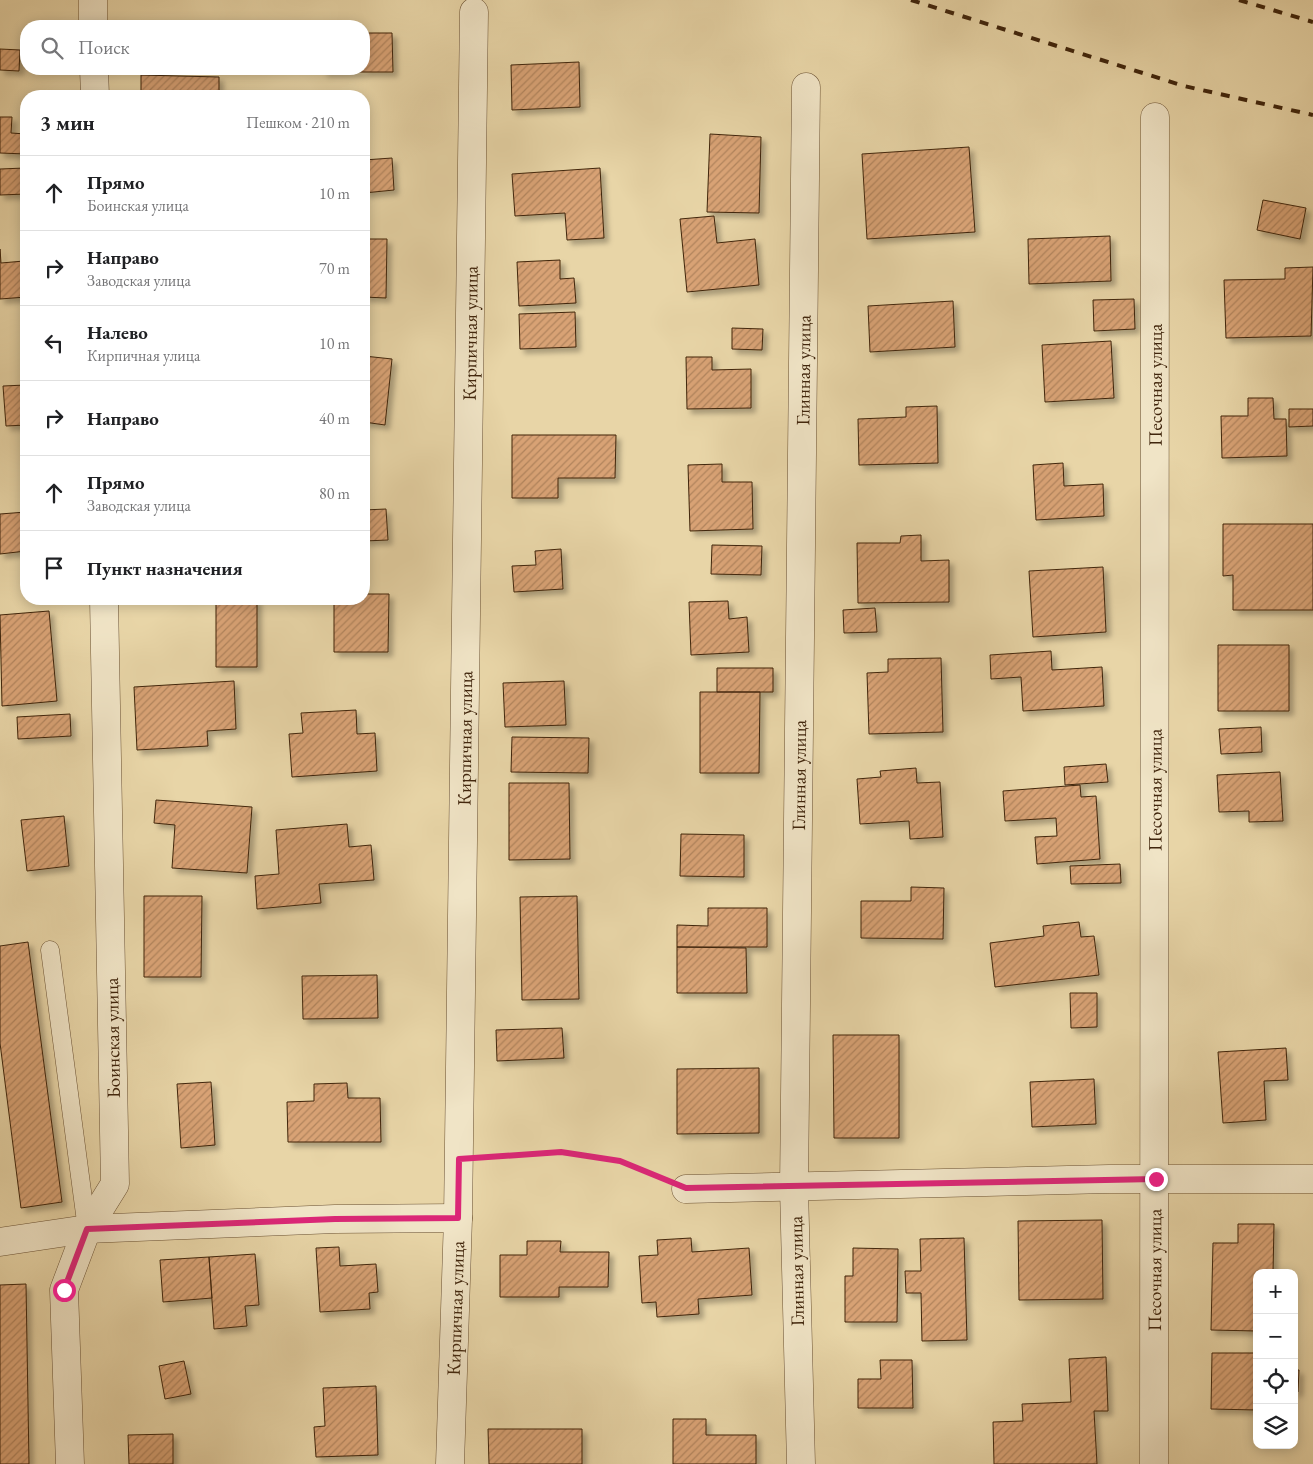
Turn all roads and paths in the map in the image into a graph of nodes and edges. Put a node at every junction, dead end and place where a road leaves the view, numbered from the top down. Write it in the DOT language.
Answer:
graph roads {
  1 [pos="93,0"];
  2 [pos="474,12"];
  3 [pos="93,20"];
  4 [pos="94,75"];
  5 [pos="806,88"];
  6 [pos="95,90"];
  7 [pos="1155,118"];
  8 [pos="104,605"];
  9 [pos="50,950"];
  10 [pos="459,1159"];
  11 [pos="1156,1179"];
  12 [pos="1313,1179"];
  13 [pos="686,1188"];
  14 [pos="794,1188"];
  15 [pos="458,1218"];
  16 [pos="87,1229"];
  17 [pos="0,1242"];
  18 [pos="70,1464"];
  19 [pos="450,1464"];
  20 [pos="801,1464"];
  21 [pos="1154,1464"];
  1 -- 3 [label="street"];
  2 -- 10 [label="street, Кирпичная улица"];
  4 -- 6 [label="street"];
  5 -- 14 [label="street, Глинная улица"];
  7 -- 11 [label="street, Песочная улица"];
  8 -- 16 [label="street, Боинская улица"];
  9 -- 16 [label="lane"];
  10 -- 13 [label="path"];
  10 -- 15 [label="street, Кирпичная улица"];
  11 -- 12 [label="street"];
  11 -- 14 [label="street"];
  11 -- 21 [label="street, Песочная улица"];
  13 -- 14 [label="street"];
  14 -- 20 [label="street, Глинная улица"];
  15 -- 16 [label="street"];
  15 -- 19 [label="street, Кирпичная улица"];
  16 -- 17 [label="street"];
  16 -- 18 [label="street, Боинская улица"];
}
